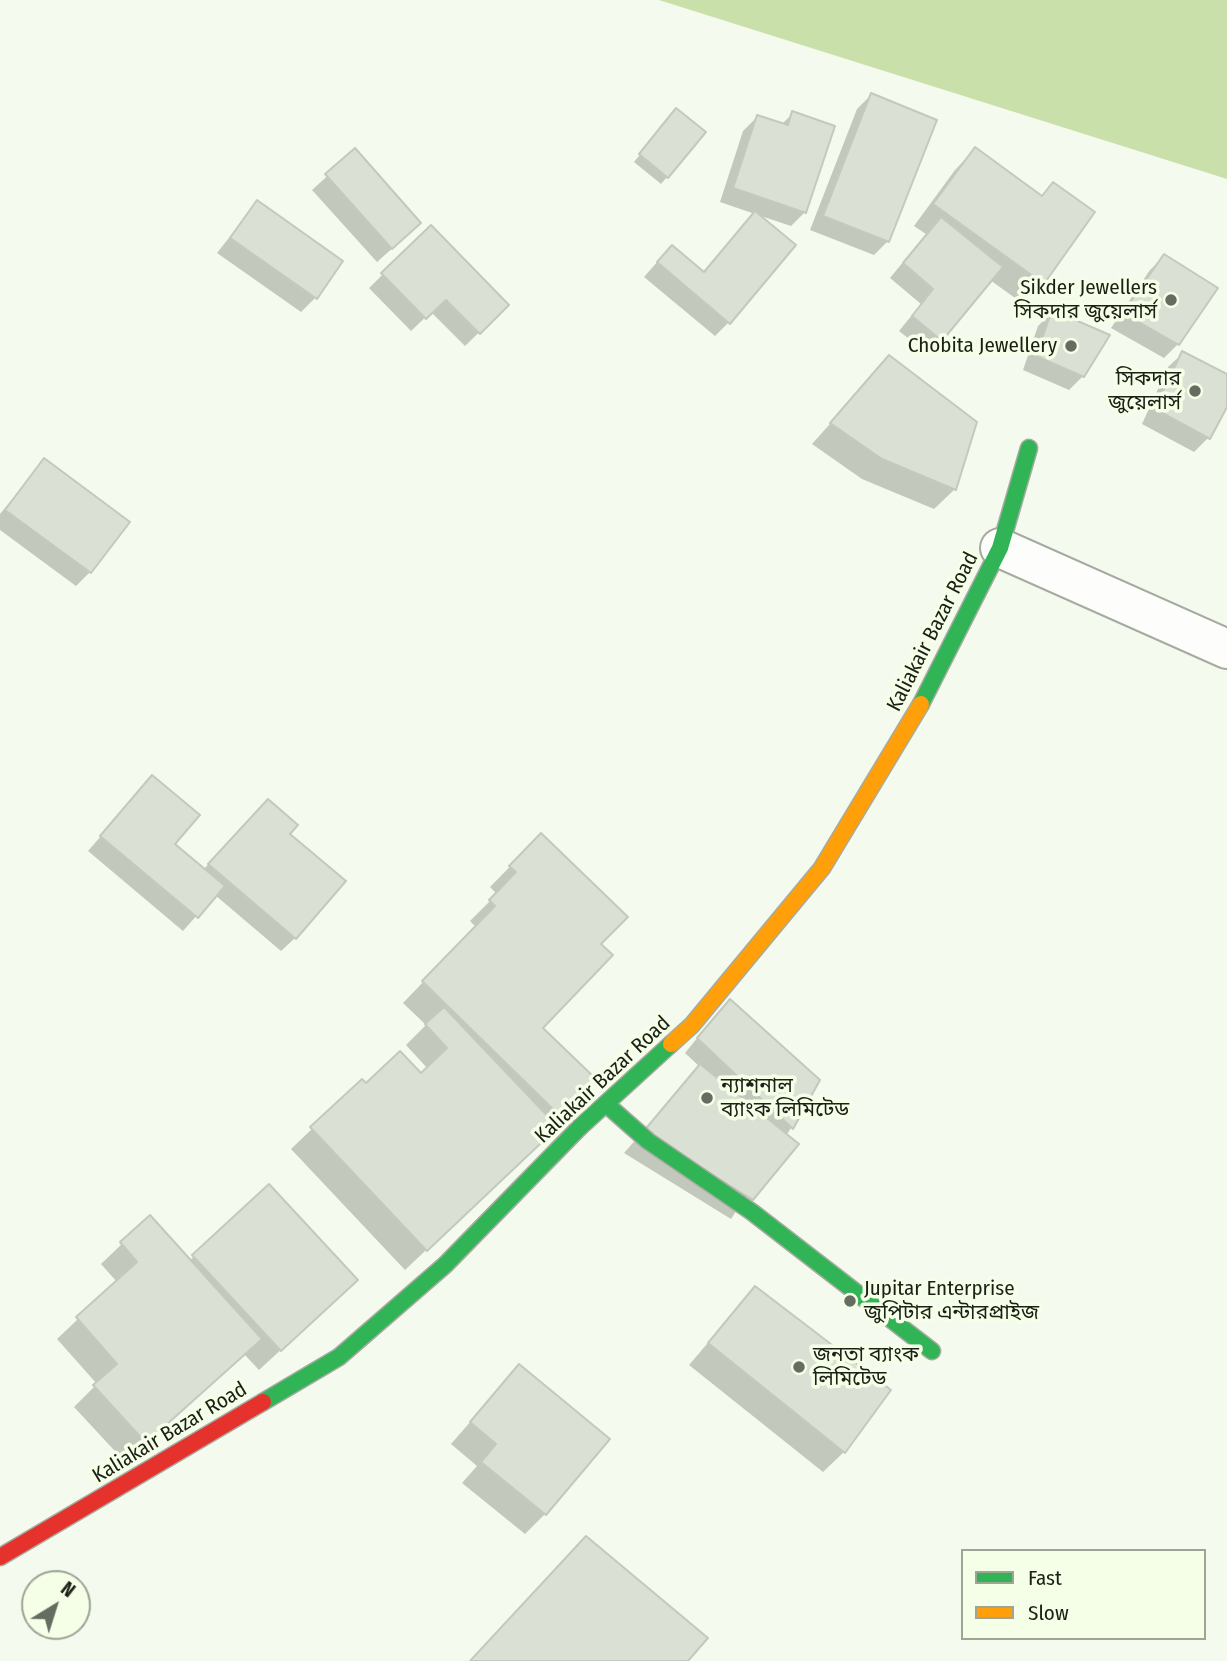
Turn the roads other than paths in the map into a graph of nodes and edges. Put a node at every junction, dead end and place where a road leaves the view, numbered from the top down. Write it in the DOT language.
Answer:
graph roads {
  1 [pos="1029,448"];
  2 [pos="1000,548"];
  3 [pos="1227,649"];
  4 [pos="606,1104"];
  5 [pos="932,1352"];
  6 [pos="0,1557"];
  1 -- 2 [label="street, Kaliakair Bazar Road"];
  2 -- 3 [label="street"];
  2 -- 4 [label="street, Kaliakair Bazar Road"];
  4 -- 5 [label="street"];
  4 -- 6 [label="street, Kaliakair Bazar Road"];
}
